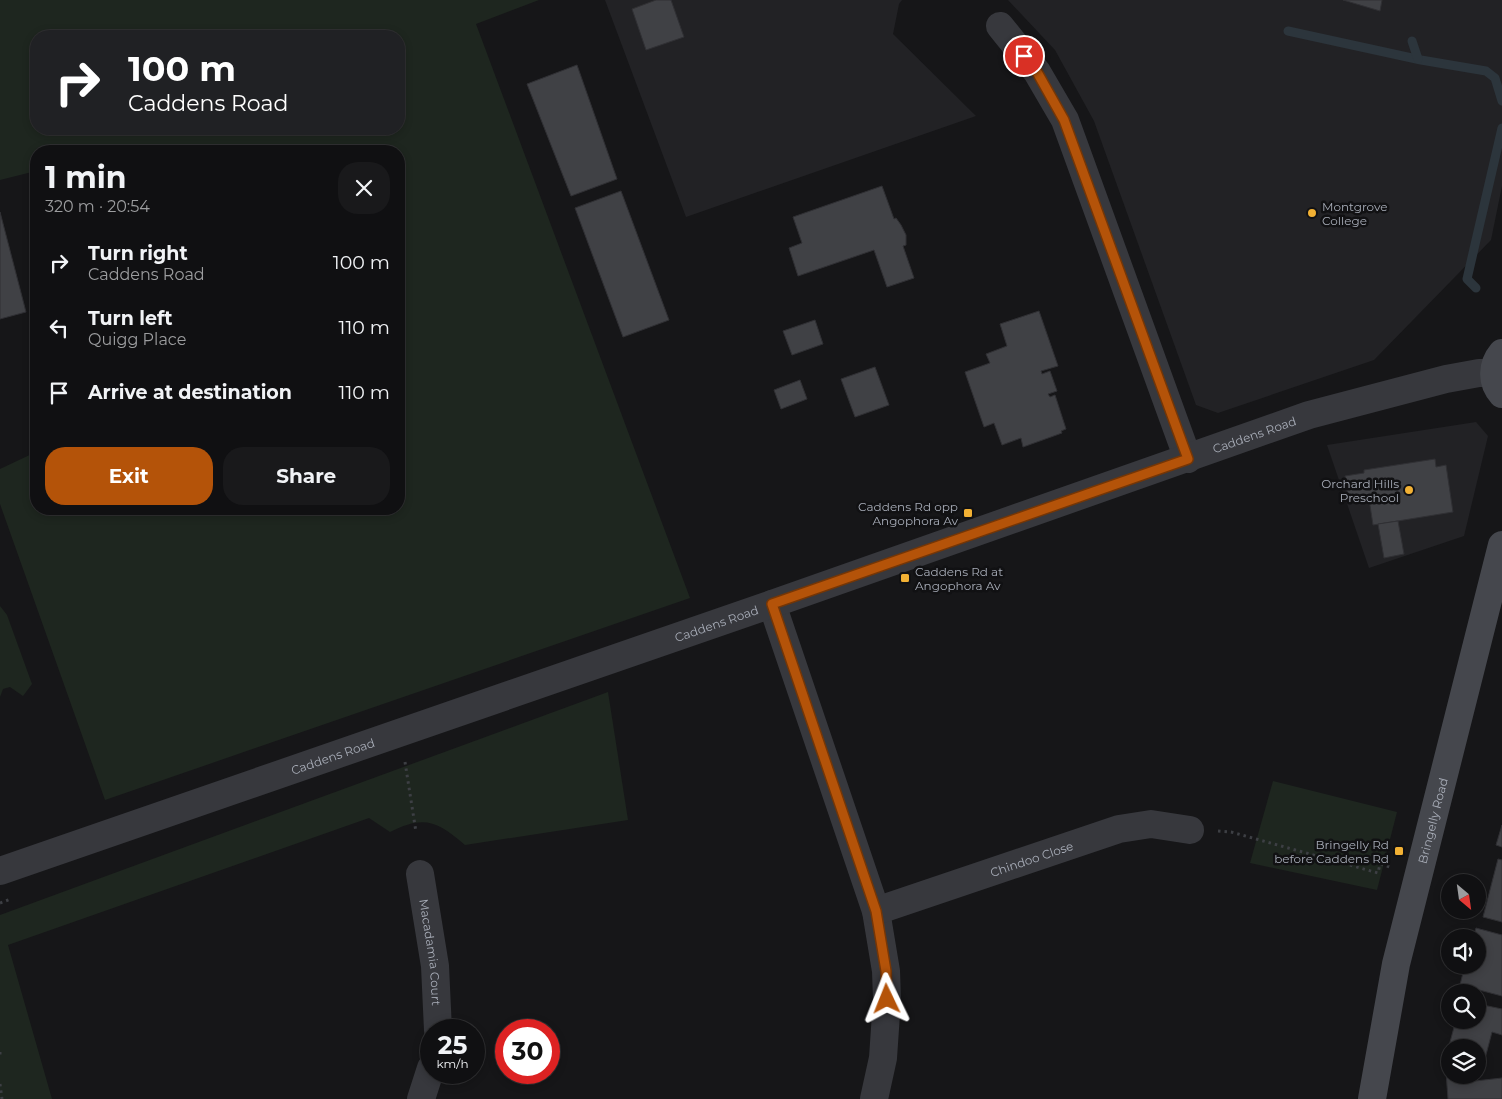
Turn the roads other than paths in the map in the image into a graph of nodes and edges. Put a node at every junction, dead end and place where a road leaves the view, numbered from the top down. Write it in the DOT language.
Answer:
graph roads {
  1 [pos="1000,26"];
  2 [pos="1499,373"];
  3 [pos="1188,459"];
  4 [pos="1502,546"];
  5 [pos="772,604"];
  6 [pos="1190,830"];
  7 [pos="0,871"];
  8 [pos="420,874"];
  9 [pos="876,911"];
  10 [pos="437,1019"];
  11 [pos="426,1084"];
  12 [pos="421,1099"];
  13 [pos="874,1099"];
  14 [pos="1372,1099"];
  1 -- 3 [label="street"];
  2 -- 3 [label="street, Caddens Road"];
  3 -- 5 [label="street, Caddens Road"];
  4 -- 14 [label="main road, Bringelly Road"];
  5 -- 7 [label="street, Caddens Road"];
  5 -- 9 [label="street"];
  6 -- 9 [label="street, Chindoo Close"];
  8 -- 10 [label="street, Macadamia Court"];
  9 -- 13 [label="street"];
  11 -- 12 [label="street"];
}
